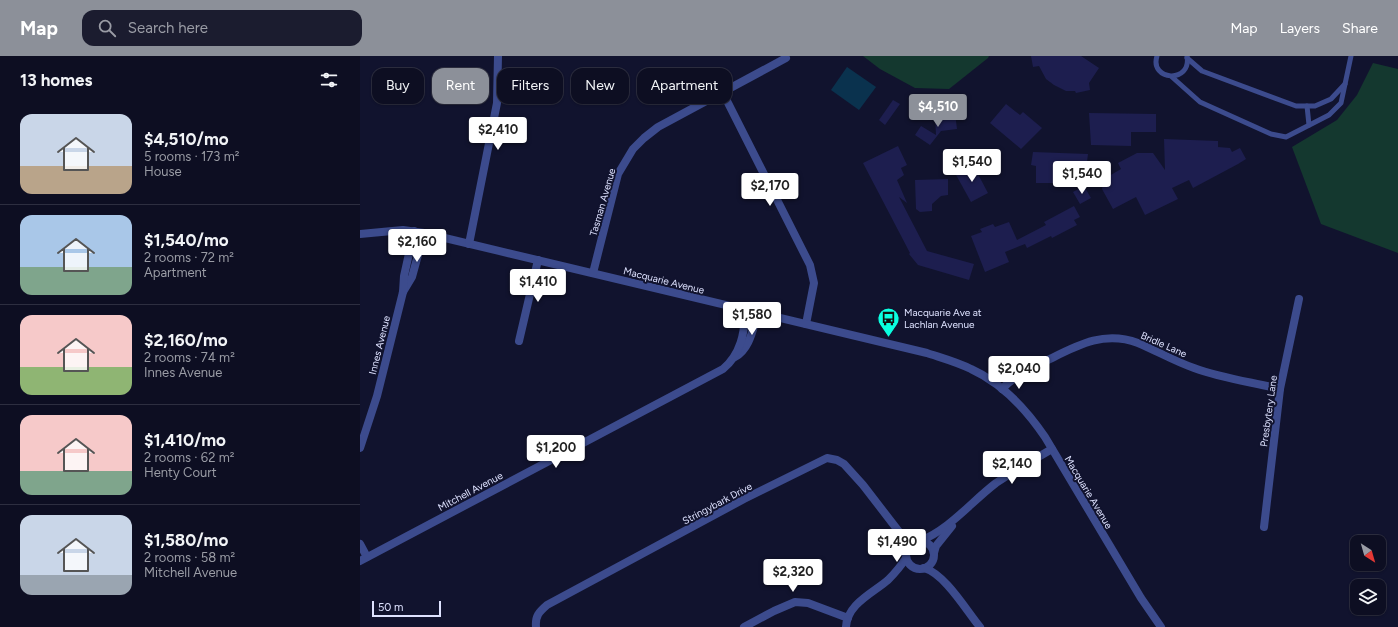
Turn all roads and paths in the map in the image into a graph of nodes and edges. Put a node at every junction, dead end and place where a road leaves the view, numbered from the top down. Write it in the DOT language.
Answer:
graph roads {
  1 [pos="498,56"];
  2 [pos="1157,56"];
  3 [pos="1351,56"];
  4 [pos="1187,57"];
  5 [pos="786,58"];
  6 [pos="1172,77"];
  7 [pos="1344,84"];
  8 [pos="732,88"];
  9 [pos="702,104"];
  10 [pos="729,104"];
  11 [pos="1307,106"];
  12 [pos="1309,125"];
  13 [pos="414,232"];
  14 [pos="424,233"];
  15 [pos="360,234"];
  16 [pos="468,244"];
  17 [pos="538,260"];
  18 [pos="593,273"];
  19 [pos="403,292"];
  20 [pos="1299,299"];
  21 [pos="744,310"];
  22 [pos="758,313"];
  23 [pos="806,324"];
  24 [pos="519,341"];
  25 [pos="734,357"];
  26 [pos="1280,388"];
  27 [pos="1002,389"];
  28 [pos="360,448"];
  29 [pos="1052,449"];
  30 [pos="964,511"];
  31 [pos="1264,527"];
  32 [pos="900,533"];
  33 [pos="918,541"];
  34 [pos="360,544"];
  35 [pos="907,554"];
  36 [pos="934,555"];
  37 [pos="364,559"];
  38 [pos="914,567"];
  39 [pos="924,568"];
  40 [pos="942,578"];
  41 [pos="888,580"];
  42 [pos="848,618"];
  43 [pos="536,627"];
  44 [pos="744,627"];
  45 [pos="846,627"];
  46 [pos="980,627"];
  47 [pos="1161,627"];
  1 -- 16 [label="street"];
  2 -- 6 [label="lane"];
  3 -- 7 [label="lane"];
  4 -- 6 [label="lane"];
  4 -- 11 [label="lane"];
  5 -- 8 [label="street, Tasman Avenue"];
  6 -- 12 [label="lane"];
  7 -- 11 [label="lane"];
  7 -- 12 [label="lane"];
  9 -- 18 [label="street, Tasman Avenue"];
  10 -- 23 [label="street"];
  11 -- 12 [label="lane"];
  13 -- 14 [label="street, Macquarie Avenue"];
  13 -- 15 [label="street, Macquarie Avenue"];
  13 -- 19 [label="street, Innes Avenue"];
  14 -- 16 [label="street, Macquarie Avenue"];
  14 -- 19 [label="street, Innes Avenue"];
  16 -- 17 [label="street, Macquarie Avenue"];
  17 -- 18 [label="street, Macquarie Avenue"];
  17 -- 24 [label="street"];
  18 -- 21 [label="street, Macquarie Avenue"];
  19 -- 28 [label="street, Innes Avenue"];
  20 -- 26 [label="street, Presbytery Lane"];
  21 -- 22 [label="street, Macquarie Avenue"];
  21 -- 25 [label="street, Mitchell Avenue"];
  22 -- 23 [label="street, Macquarie Avenue"];
  22 -- 25 [label="street, Mitchell Avenue"];
  23 -- 27 [label="street, Macquarie Avenue"];
  25 -- 37 [label="street, Mitchell Avenue"];
  26 -- 27 [label="street, Bridle Lane"];
  26 -- 31 [label="street, Presbytery Lane"];
  27 -- 29 [label="street, Macquarie Avenue"];
  29 -- 30 [label="street"];
  29 -- 47 [label="street, Macquarie Avenue"];
  30 -- 33 [label="street"];
  30 -- 36 [label="street"];
  32 -- 33 [label="street, Stringybark Drive"];
  32 -- 35 [label="street, Stringybark Drive"];
  32 -- 43 [label="street, Stringybark Drive"];
  33 -- 35 [label="street"];
  33 -- 36 [label="street"];
  34 -- 37 [label="street"];
  35 -- 38 [label="street"];
  35 -- 41 [label="street"];
  36 -- 39 [label="street"];
  36 -- 40 [label="street"];
  38 -- 39 [label="street"];
  38 -- 41 [label="street"];
  39 -- 40 [label="street"];
  40 -- 46 [label="street"];
  41 -- 42 [label="street"];
  42 -- 44 [label="street"];
  42 -- 45 [label="street"];
}
